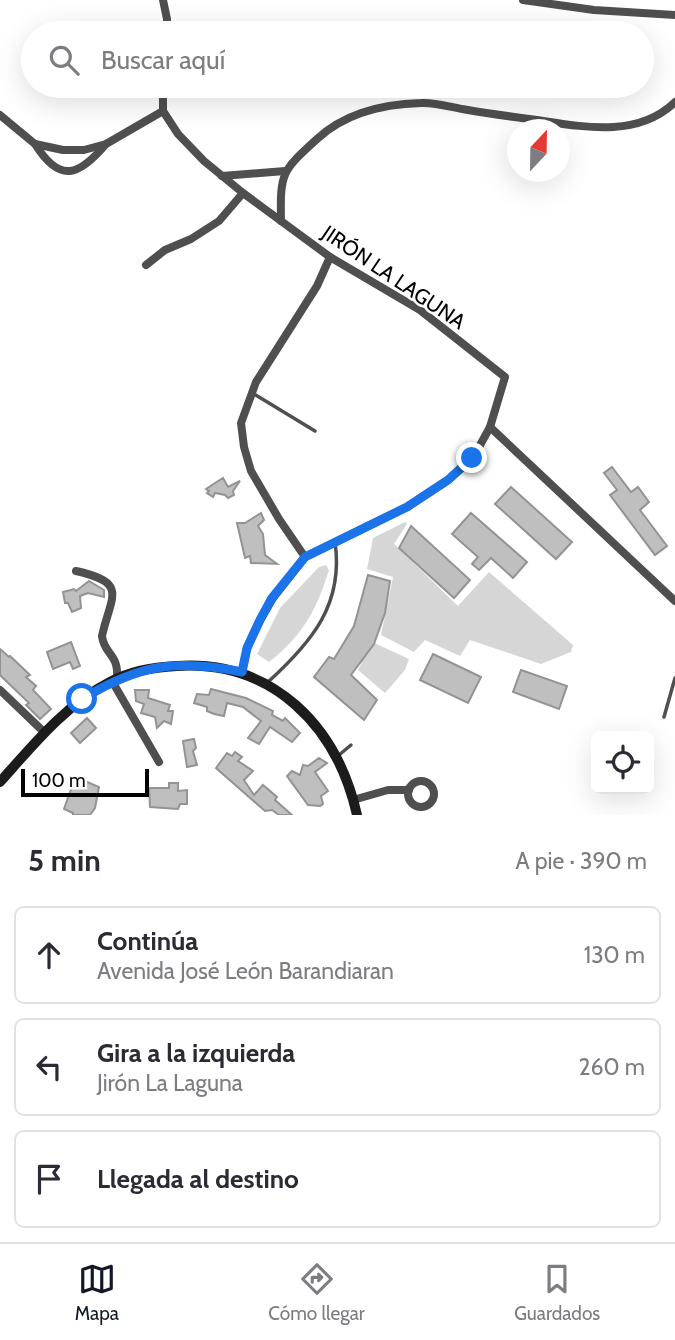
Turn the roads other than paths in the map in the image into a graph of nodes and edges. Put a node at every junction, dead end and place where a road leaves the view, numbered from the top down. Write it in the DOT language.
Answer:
graph roads {
  1 [pos="163,0"];
  2 [pos="523,0"];
  3 [pos="675,15"];
  4 [pos="167,21"];
  5 [pos="163,98"];
  6 [pos="675,102"];
  7 [pos="163,111"];
  8 [pos="0,115"];
  9 [pos="35,144"];
  10 [pos="106,145"];
  11 [pos="285,171"];
  12 [pos="222,176"];
  13 [pos="243,193"];
  14 [pos="281,221"];
  15 [pos="330,257"];
  16 [pos="146,265"];
  17 [pos="252,393"];
  18 [pos="490,427"];
  19 [pos="315,431"];
  20 [pos="335,542"];
  21 [pos="305,557"];
  22 [pos="76,571"];
  23 [pos="675,601"];
  24 [pos="242,672"];
  25 [pos="675,678"];
  26 [pos="114,680"];
  27 [pos="267,683"];
  28 [pos="0,690"];
  29 [pos="664,717"];
  30 [pos="45,733"];
  31 [pos="351,744"];
  32 [pos="337,757"];
  33 [pos="159,762"];
  34 [pos="0,782"];
  35 [pos="409,790"];
  36 [pos="353,800"];
  37 [pos="424,811"];
  38 [pos="357,815"];
  1 -- 4 [label="street"];
  2 -- 3 [label="street"];
  5 -- 7 [label="street"];
  6 -- 11 [label="street"];
  7 -- 10 [label="street"];
  7 -- 12 [label="street, JIRÓN LA LAGUNA"];
  8 -- 9 [label="street"];
  9 -- 10 [label="street"];
  9 -- 10 [label="street"];
  11 -- 12 [label="street"];
  11 -- 14 [label="street"];
  12 -- 13 [label="street, JIRÓN LA LAGUNA"];
  13 -- 14 [label="street, JIRÓN LA LAGUNA"];
  13 -- 16 [label="street"];
  14 -- 15 [label="street, JIRÓN LA LAGUNA"];
  15 -- 17 [label="street"];
  15 -- 18 [label="street, JIRÓN LA LAGUNA"];
  17 -- 19 [label="lane"];
  17 -- 21 [label="street"];
  18 -- 20 [label="street, JIRÓN LA LAGUNA"];
  18 -- 23 [label="street"];
  20 -- 21 [label="street, JIRÓN LA LAGUNA"];
  20 -- 27 [label="lane"];
  21 -- 24 [label="street, JIRÓN LA LAGUNA"];
  22 -- 26 [label="street"];
  24 -- 26 [label="street"];
  24 -- 27 [label="street"];
  25 -- 29 [label="lane"];
  26 -- 30 [label="street"];
  26 -- 33 [label="street"];
  27 -- 32 [label="street"];
  28 -- 30 [label="street"];
  30 -- 34 [label="street"];
  31 -- 32 [label="lane"];
  32 -- 36 [label="street"];
  35 -- 36 [label="street"];
  35 -- 37 [label="street"];
  35 -- 37 [label="street"];
  36 -- 38 [label="street"];
}
